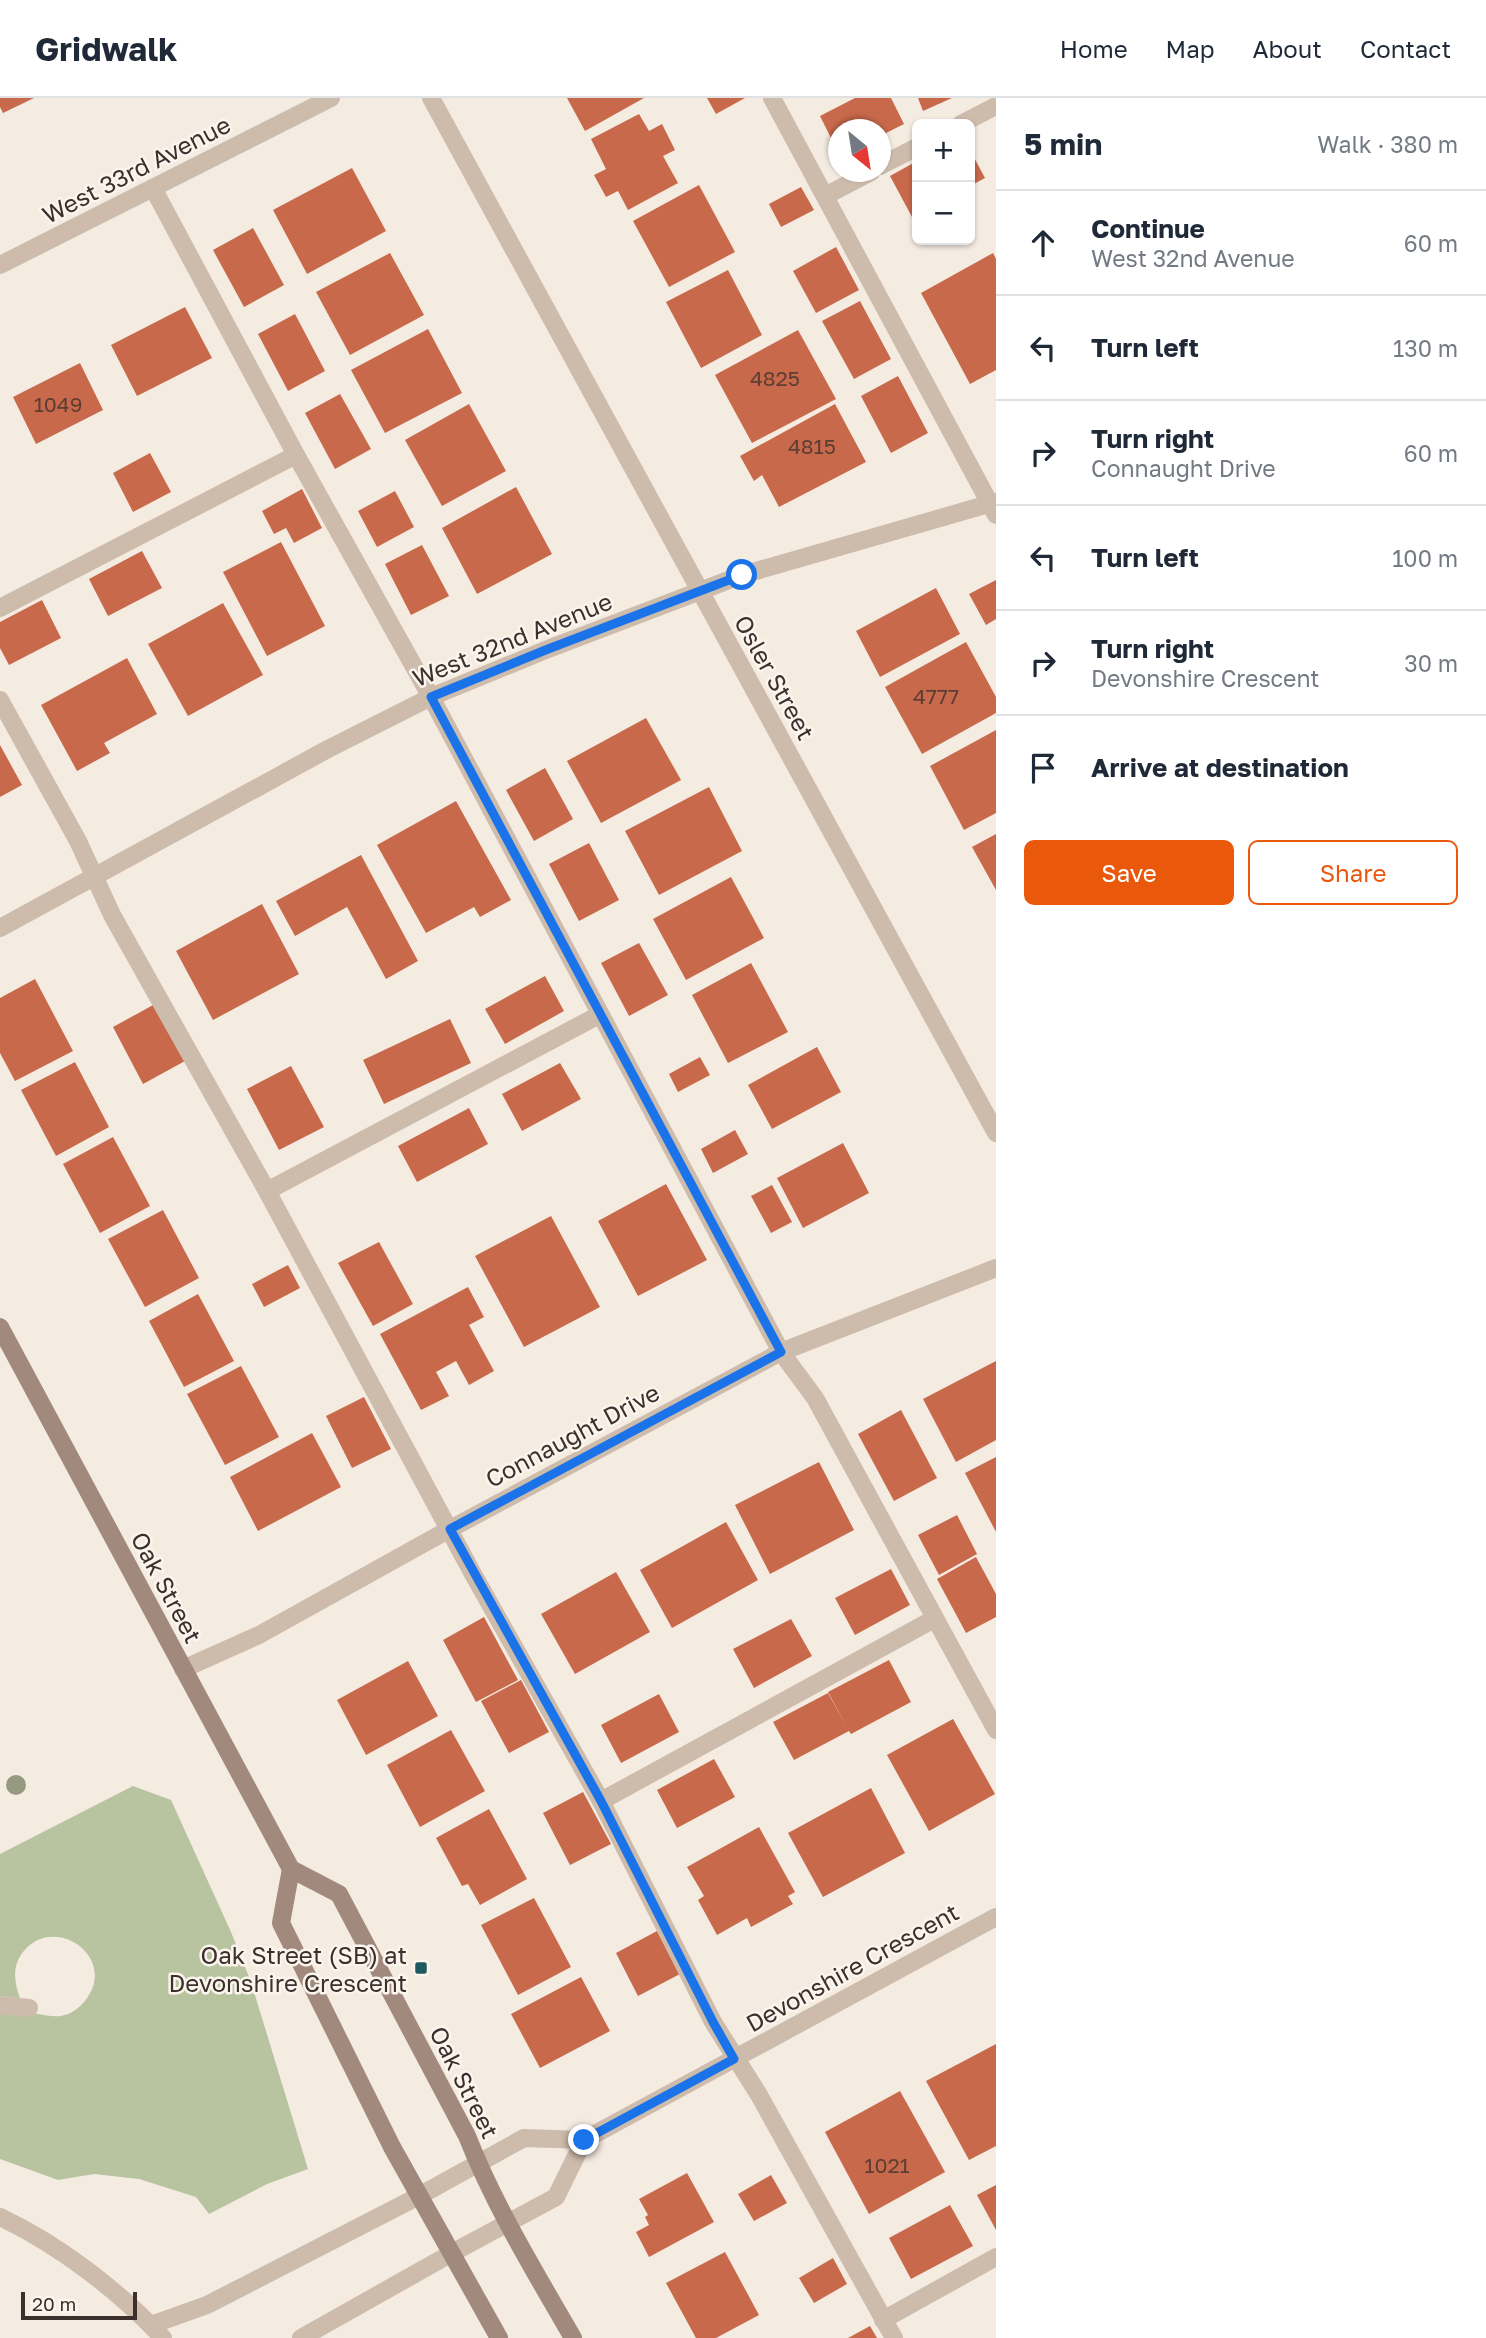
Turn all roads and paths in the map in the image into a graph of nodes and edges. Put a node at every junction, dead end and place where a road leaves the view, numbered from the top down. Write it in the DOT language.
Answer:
graph roads {
  1 [pos="331,98"];
  2 [pos="431,98"];
  3 [pos="772,98"];
  4 [pos="996,106"];
  5 [pos="971,119"];
  6 [pos="912,150"];
  7 [pos="891,160"];
  8 [pos="851,182"];
  9 [pos="153,188"];
  10 [pos="825,195"];
  11 [pos="0,265"];
  12 [pos="296,455"];
  13 [pos="994,507"];
  14 [pos="699,591"];
  15 [pos="0,608"];
  16 [pos="431,697"];
  17 [pos="0,701"];
  18 [pos="93,877"];
  19 [pos="0,928"];
  20 [pos="599,1015"];
  21 [pos="996,1133"];
  22 [pos="267,1191"];
  23 [pos="996,1268"];
  24 [pos="0,1327"];
  25 [pos="781,1352"];
  26 [pos="450,1529"];
  27 [pos="934,1619"];
  28 [pos="183,1669"];
  29 [pos="996,1730"];
  30 [pos="601,1801"];
  31 [pos="291,1869"];
  32 [pos="996,1917"];
  33 [pos="0,2005"];
  34 [pos="29,2008"];
  35 [pos="734,2059"];
  36 [pos="584,2140"];
  37 [pos="478,2164"];
  38 [pos="419,2196"];
  39 [pos="0,2217"];
  40 [pos="509,2223"];
  41 [pos="452,2253"];
  42 [pos="996,2257"];
  43 [pos="884,2320"];
  44 [pos="157,2332"];
  45 [pos="301,2338"];
  46 [pos="499,2338"];
  47 [pos="573,2338"];
  48 [pos="894,2338"];
  1 -- 9 [label="street, West 33rd Avenue"];
  2 -- 14 [label="street, Osler Street"];
  3 -- 10 [label="street"];
  4 -- 5 [label="street"];
  6 -- 7 [label="street"];
  8 -- 10 [label="street"];
  9 -- 11 [label="street, West 33rd Avenue"];
  9 -- 12 [label="street"];
  10 -- 13 [label="street"];
  12 -- 15 [label="street"];
  12 -- 16 [label="street"];
  13 -- 14 [label="street, West 32nd Avenue"];
  14 -- 16 [label="street, West 32nd Avenue"];
  14 -- 21 [label="street, Osler Street"];
  16 -- 18 [label="street, West 32nd Avenue"];
  16 -- 20 [label="street"];
  17 -- 18 [label="street"];
  18 -- 19 [label="street, West 32nd Avenue"];
  18 -- 22 [label="street"];
  20 -- 22 [label="street"];
  20 -- 25 [label="street"];
  22 -- 26 [label="street"];
  23 -- 25 [label="street, Connaught Drive"];
  24 -- 28 [label="main road, Oak Street"];
  25 -- 26 [label="street, Connaught Drive"];
  25 -- 27 [label="street"];
  26 -- 28 [label="street, Connaught Drive"];
  26 -- 30 [label="street"];
  27 -- 29 [label="street"];
  27 -- 30 [label="street"];
  28 -- 31 [label="main road, Oak Street"];
  30 -- 35 [label="street"];
  31 -- 37 [label="main road, Oak Street"];
  31 -- 38 [label="main road"];
  32 -- 35 [label="street, Devonshire Crescent"];
  33 -- 34 [label="street"];
  35 -- 36 [label="street, Devonshire Crescent"];
  35 -- 43 [label="street"];
  36 -- 37 [label="street"];
  36 -- 40 [label="street"];
  37 -- 38 [label="street"];
  37 -- 40 [label="main road, Oak Street"];
  38 -- 41 [label="main road"];
  38 -- 44 [label="street"];
  39 -- 44 [label="street"];
  40 -- 41 [label="street"];
  40 -- 47 [label="main road, Oak Street"];
  41 -- 45 [label="street"];
  41 -- 46 [label="main road"];
  42 -- 43 [label="street"];
  43 -- 48 [label="street"];
}
